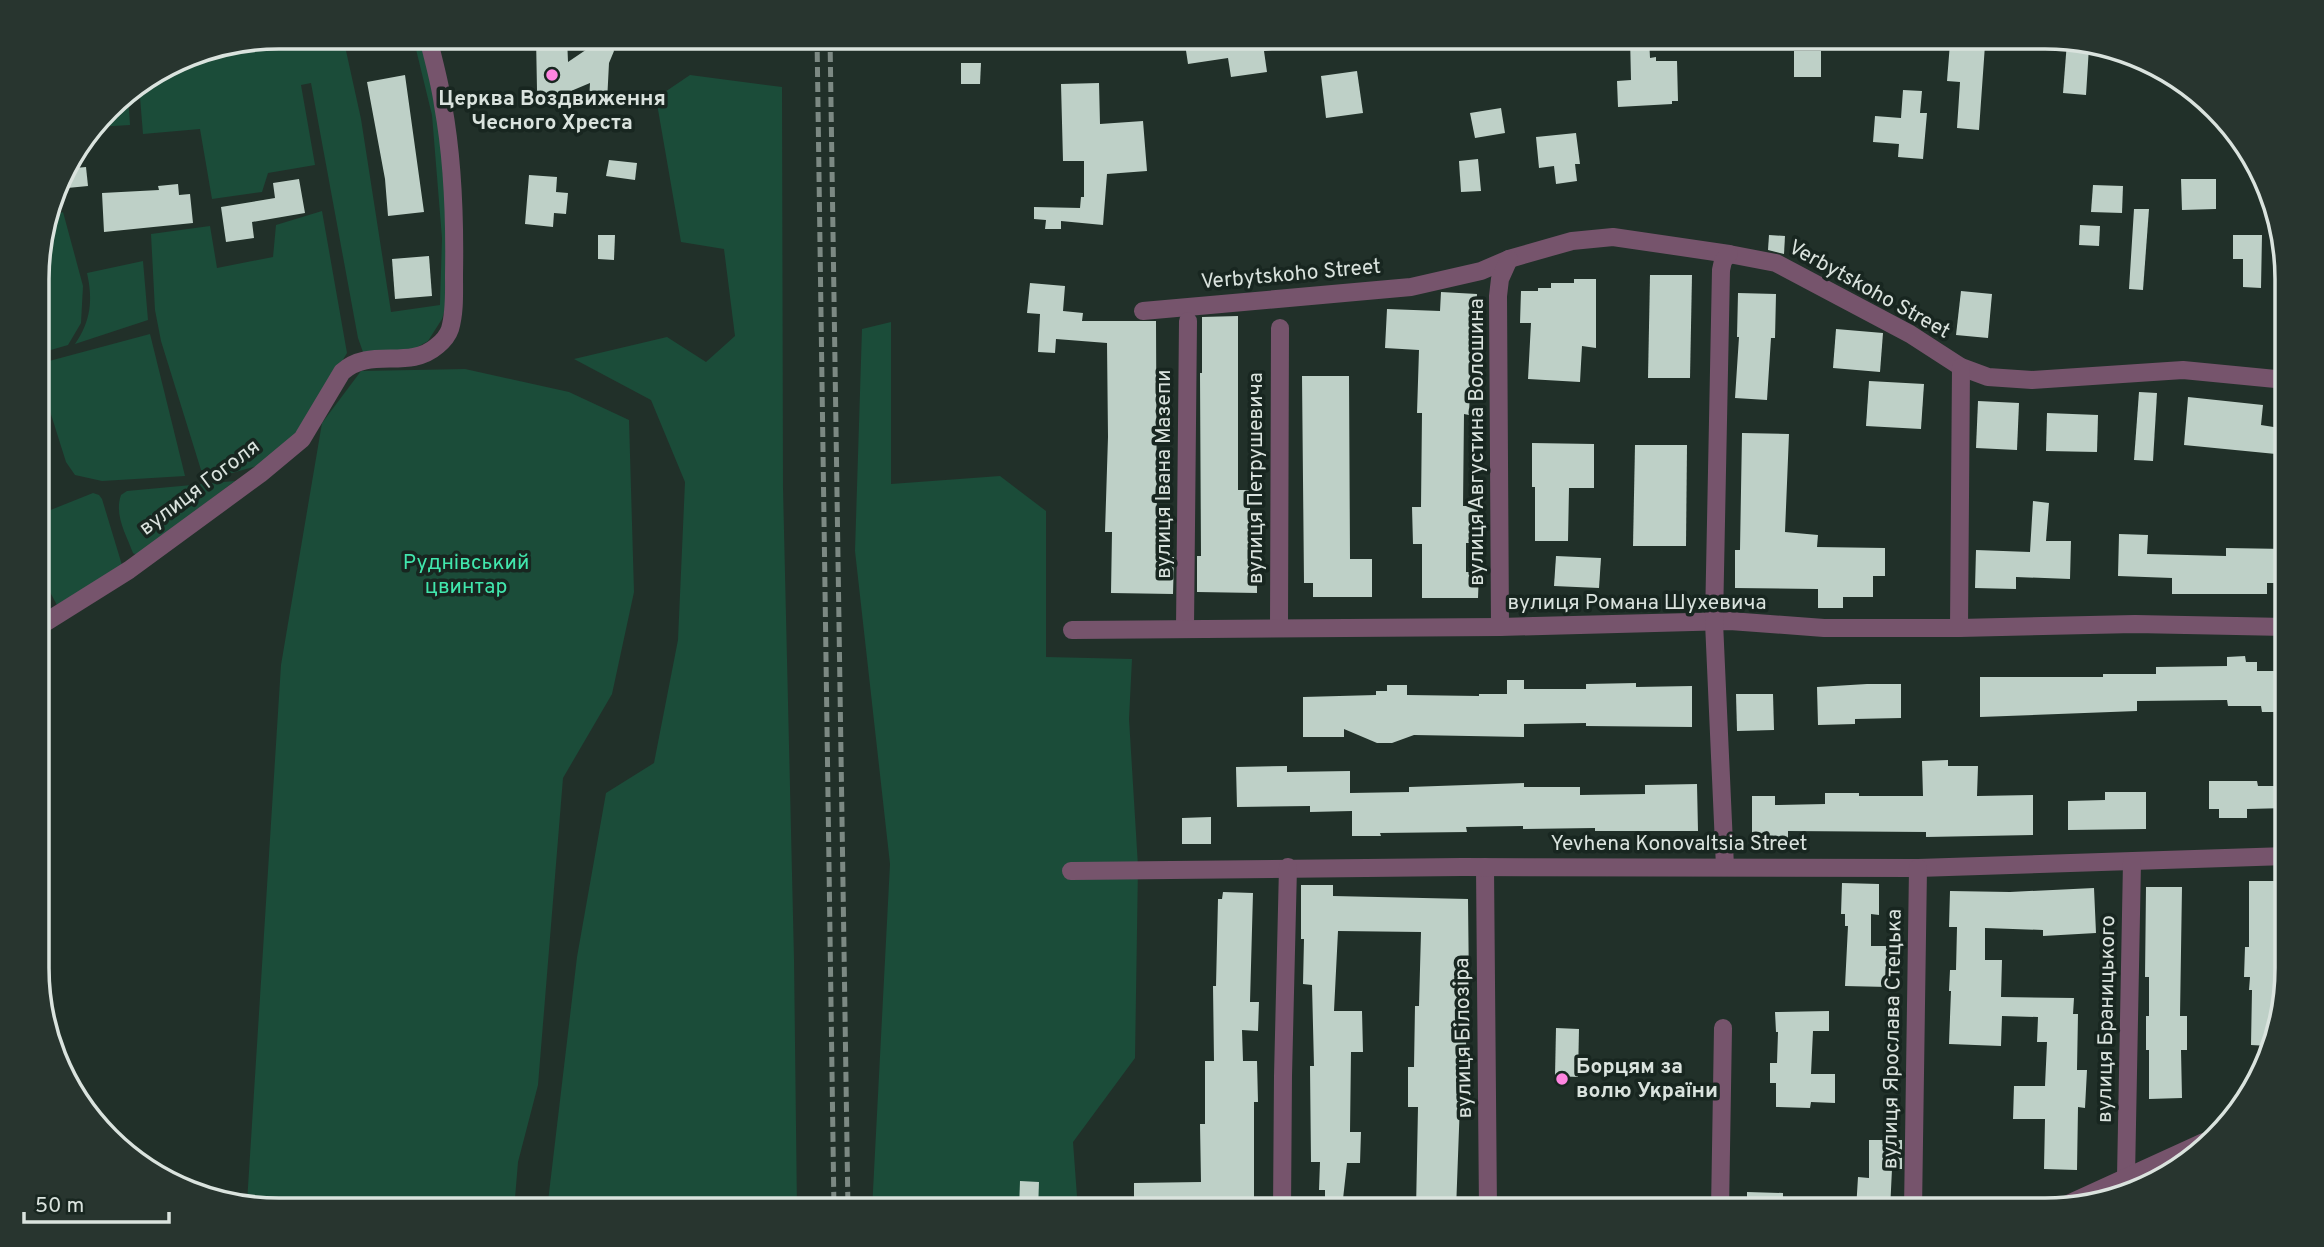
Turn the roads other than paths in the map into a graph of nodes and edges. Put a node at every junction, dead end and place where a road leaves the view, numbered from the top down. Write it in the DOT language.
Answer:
graph roads {
  1 [pos="431,49"];
  2 [pos="1728,254"];
  3 [pos="1509,259"];
  4 [pos="1143,312"];
  5 [pos="1188,321"];
  6 [pos="1280,328"];
  7 [pos="1961,367"];
  8 [pos="2275,379"];
  9 [pos="49,620"];
  10 [pos="1714,622"];
  11 [pos="1500,627"];
  12 [pos="2275,627"];
  13 [pos="1185,628"];
  14 [pos="1279,628"];
  15 [pos="1959,628"];
  16 [pos="1072,630"];
  17 [pos="2275,856"];
  18 [pos="2132,862"];
  19 [pos="1288,867"];
  20 [pos="1485,867"];
  21 [pos="1725,867"];
  22 [pos="1919,868"];
  23 [pos="1071,871"];
  24 [pos="1723,1028"];
  25 [pos="2183,1151"];
  26 [pos="2126,1177"];
  27 [pos="2088,1194"];
  28 [pos="1282,1198"];
  29 [pos="1489,1198"];
  30 [pos="1720,1198"];
  31 [pos="1913,1198"];
  1 -- 9 [label="street, вулиця Гоголя"];
  2 -- 3 [label="street, Verbytskoho Street"];
  2 -- 7 [label="street, Verbytskoho Street"];
  2 -- 10 [label="street"];
  3 -- 4 [label="street, Verbytskoho Street"];
  3 -- 11 [label="street, вулиця Августина Волошина"];
  5 -- 13 [label="street, вулиця Івана Мазепи"];
  6 -- 14 [label="street, вулиця Петрушевича"];
  7 -- 8 [label="street, Verbytskoho Street"];
  7 -- 15 [label="street"];
  10 -- 11 [label="street, вулиця Романа Шухевича"];
  10 -- 15 [label="street, вулиця Романа Шухевича"];
  10 -- 21 [label="street"];
  11 -- 14 [label="street, вулиця Романа Шухевича"];
  12 -- 15 [label="street, вулиця Романа Шухевича"];
  13 -- 14 [label="street, вулиця Романа Шухевича"];
  13 -- 16 [label="street, вулиця Романа Шухевича"];
  17 -- 18 [label="street, Yevhena Konovaltsia Street"];
  18 -- 22 [label="street, Yevhena Konovaltsia Street"];
  18 -- 26 [label="street, вулиця Браницького"];
  19 -- 20 [label="street, Yevhena Konovaltsia Street"];
  19 -- 23 [label="street, Yevhena Konovaltsia Street"];
  19 -- 28 [label="street"];
  20 -- 21 [label="street, Yevhena Konovaltsia Street"];
  20 -- 29 [label="street, вулиця Білозіра"];
  21 -- 22 [label="street, Yevhena Konovaltsia Street"];
  22 -- 31 [label="street, вулиця Ярослава Стецька"];
  24 -- 30 [label="street"];
  25 -- 26 [label="street"];
  26 -- 27 [label="street"];
}
